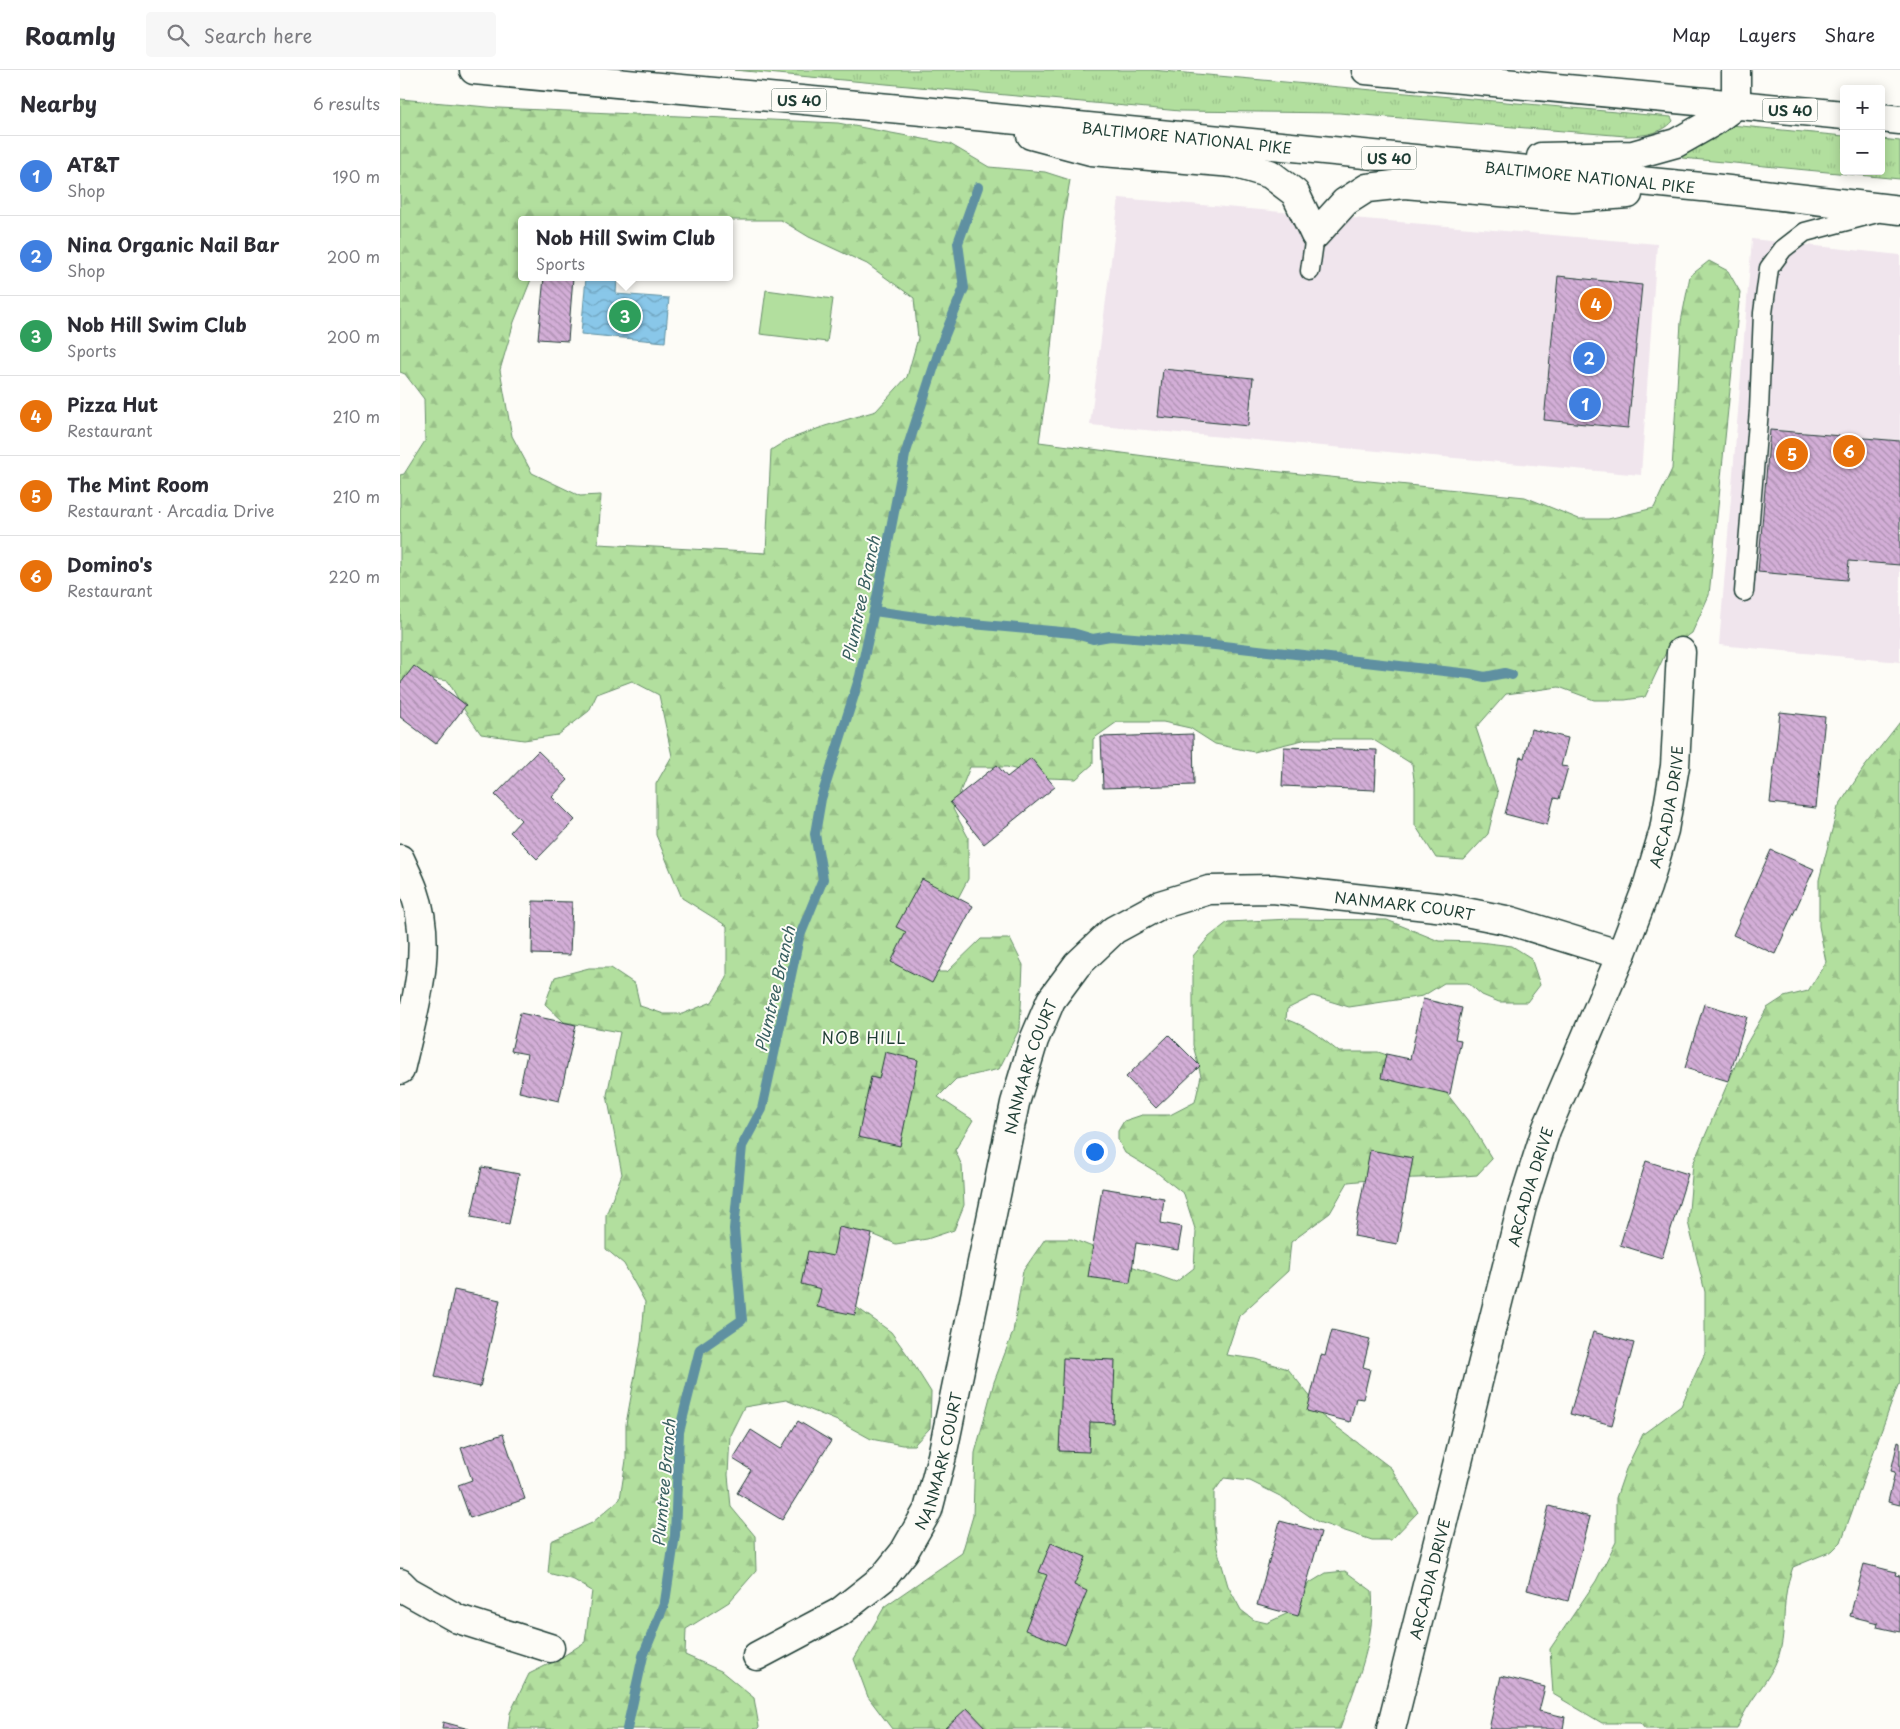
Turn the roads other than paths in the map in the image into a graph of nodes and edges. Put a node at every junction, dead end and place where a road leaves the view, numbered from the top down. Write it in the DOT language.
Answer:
graph roads {
  1 [pos="474,70"];
  2 [pos="1366,70"];
  3 [pos="1736,70"];
  4 [pos="1736,105"];
  5 [pos="955,114"];
  6 [pos="1840,115"];
  7 [pos="1885,118"];
  8 [pos="1900,120"];
  9 [pos="1406,160"];
  10 [pos="1712,188"];
  11 [pos="1896,210"];
  12 [pos="1315,235"];
  13 [pos="1310,271"];
  14 [pos="1744,592"];
  15 [pos="1682,652"];
  16 [pos="400,859"];
  17 [pos="1621,955"];
  18 [pos="400,1070"];
  19 [pos="400,1583"];
  20 [pos="550,1648"];
  21 [pos="757,1656"];
  22 [pos="1391,1729"];
  1 -- 5 [label="main road, BALTIMORE NATIONAL PIKE / US 40"];
  2 -- 4 [label="main road, US 40"];
  3 -- 4 [label="main road"];
  4 -- 6 [label="main road, US 40"];
  4 -- 9 [label="main road"];
  5 -- 9 [label="main road, BALTIMORE NATIONAL PIKE / US 40"];
  5 -- 12 [label="main road"];
  7 -- 8 [label="main road"];
  9 -- 10 [label="main road, BALTIMORE NATIONAL PIKE / US 40"];
  10 -- 11 [label="main road, BALTIMORE NATIONAL PIKE / US 40"];
  10 -- 12 [label="main road"];
  11 -- 14 [label="lane"];
  12 -- 13 [label="lane"];
  15 -- 17 [label="main road, ARCADIA DRIVE"];
  16 -- 18 [label="main road"];
  17 -- 21 [label="main road, NANMARK COURT"];
  17 -- 22 [label="main road, ARCADIA DRIVE"];
  19 -- 20 [label="main road"];
}
